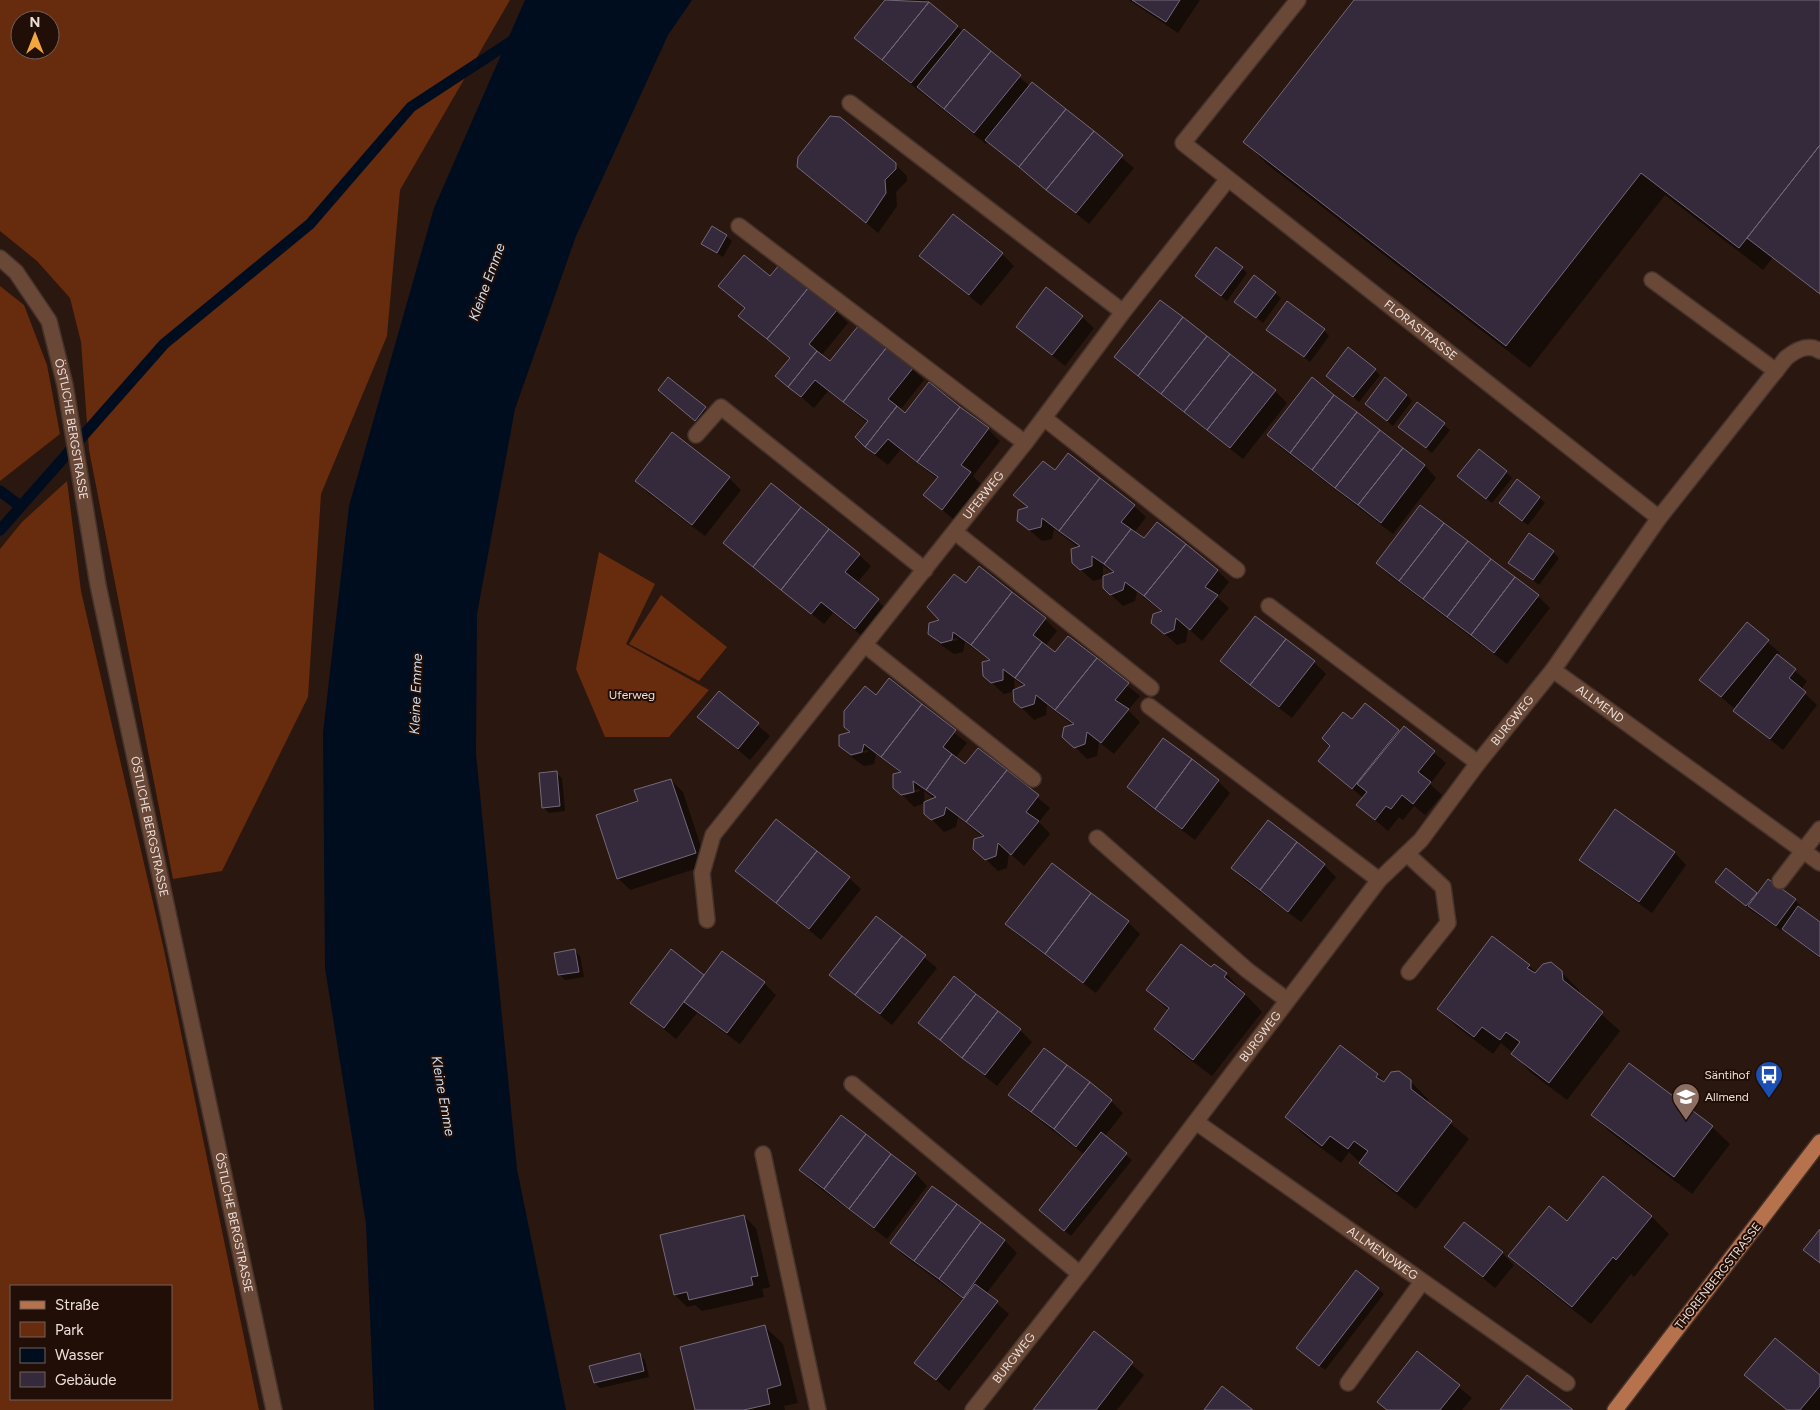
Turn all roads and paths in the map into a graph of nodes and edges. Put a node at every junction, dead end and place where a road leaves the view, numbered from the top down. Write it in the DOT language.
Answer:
graph roads {
  1 [pos="1298,0"];
  2 [pos="850,103"];
  3 [pos="1228,178"];
  4 [pos="739,226"];
  5 [pos="0,258"];
  6 [pos="1652,280"];
  7 [pos="1123,312"];
  8 [pos="1820,351"];
  9 [pos="1776,371"];
  10 [pos="1044,418"];
  11 [pos="696,436"];
  12 [pos="1025,444"];
  13 [pos="1659,518"];
  14 [pos="955,532"];
  15 [pos="925,570"];
  16 [pos="1237,570"];
  17 [pos="1268,606"];
  18 [pos="865,645"];
  19 [pos="1553,670"];
  20 [pos="1151,688"];
  21 [pos="1149,706"];
  22 [pos="1478,764"];
  23 [pos="1033,779"];
  24 [pos="1820,829"];
  25 [pos="1097,838"];
  26 [pos="1803,851"];
  27 [pos="1407,854"];
  28 [pos="1820,863"];
  29 [pos="1379,880"];
  30 [pos="1780,881"];
  31 [pos="707,920"];
  32 [pos="1409,972"];
  33 [pos="1287,1000"];
  34 [pos="852,1084"];
  35 [pos="1196,1122"];
  36 [pos="1820,1142"];
  37 [pos="763,1154"];
  38 [pos="1080,1274"];
  39 [pos="1422,1282"];
  40 [pos="1348,1383"];
  41 [pos="1567,1383"];
  42 [pos="274,1410"];
  43 [pos="818,1410"];
  44 [pos="973,1410"];
  45 [pos="1615,1410"];
  1 -- 3 [label="street, FLORASTRASSE"];
  2 -- 7 [label="street"];
  3 -- 7 [label="street, UFERWEG"];
  3 -- 13 [label="street, FLORASTRASSE"];
  4 -- 12 [label="street"];
  5 -- 42 [label="street, ÖSTLICHE BERGSTRASSE"];
  6 -- 9 [label="street"];
  7 -- 10 [label="street, UFERWEG"];
  8 -- 9 [label="street"];
  9 -- 13 [label="street"];
  10 -- 12 [label="street, UFERWEG"];
  10 -- 16 [label="street"];
  11 -- 15 [label="street"];
  12 -- 14 [label="street, UFERWEG"];
  13 -- 19 [label="street"];
  14 -- 15 [label="street, UFERWEG"];
  14 -- 20 [label="street"];
  15 -- 18 [label="street, UFERWEG"];
  17 -- 22 [label="street"];
  18 -- 23 [label="street"];
  18 -- 31 [label="street, UFERWEG"];
  19 -- 22 [label="street, BURGWEG"];
  19 -- 26 [label="street, ALLMEND"];
  21 -- 29 [label="street"];
  22 -- 27 [label="street, BURGWEG"];
  24 -- 26 [label="street"];
  25 -- 33 [label="street"];
  26 -- 28 [label="street, ALLMEND"];
  26 -- 30 [label="street"];
  27 -- 29 [label="street, BURGWEG"];
  27 -- 32 [label="street"];
  29 -- 33 [label="street, BURGWEG"];
  33 -- 35 [label="street, BURGWEG"];
  34 -- 38 [label="street"];
  35 -- 38 [label="street, BURGWEG"];
  35 -- 39 [label="street, ALLMENDWEG"];
  36 -- 45 [label="main road, THORENBERGSTRASSE"];
  37 -- 43 [label="street"];
  38 -- 44 [label="street, BURGWEG"];
  39 -- 40 [label="street"];
  39 -- 41 [label="street, ALLMENDWEG"];
}
